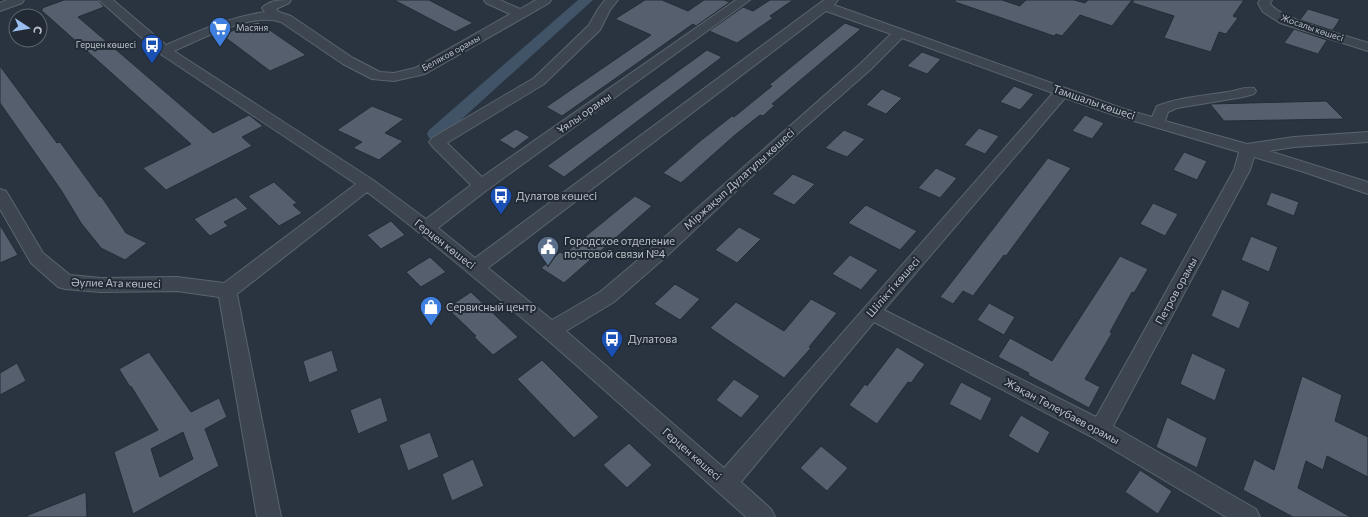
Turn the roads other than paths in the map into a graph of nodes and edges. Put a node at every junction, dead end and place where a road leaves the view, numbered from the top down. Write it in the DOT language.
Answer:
graph roads {
  1 [pos="18,0"];
  2 [pos="105,0"];
  3 [pos="285,0"];
  4 [pos="490,0"];
  5 [pos="544,0"];
  6 [pos="612,0"];
  7 [pos="744,0"];
  8 [pos="1266,0"];
  9 [pos="828,3"];
  10 [pos="0,7"];
  11 [pos="271,11"];
  12 [pos="520,14"];
  13 [pos="900,33"];
  14 [pos="1368,47"];
  15 [pos="164,50"];
  16 [pos="1249,90"];
  17 [pos="1062,92"];
  18 [pos="1157,123"];
  19 [pos="1368,137"];
  20 [pos="1248,149"];
  21 [pos="366,184"];
  22 [pos="481,186"];
  23 [pos="1368,188"];
  24 [pos="0,196"];
  25 [pos="426,228"];
  26 [pos="475,268"];
  27 [pos="227,292"];
  28 [pos="871,312"];
  29 [pos="551,330"];
  30 [pos="1100,430"];
  31 [pos="726,484"];
  32 [pos="269,517"];
  33 [pos="763,517"];
  34 [pos="1248,517"];
  1 -- 10 [label="street"];
  2 -- 15 [label="street, Герцен көшесі"];
  3 -- 11 [label="street"];
  4 -- 12 [label="street"];
  5 -- 12 [label="street, Беляков орамы"];
  6 -- 22 [label="street"];
  7 -- 22 [label="street, Ұялы орамы"];
  8 -- 14 [label="street, Жосалы көшесі"];
  9 -- 13 [label="street, Тамшалы көшесі"];
  9 -- 26 [label="street"];
  11 -- 12 [label="street, Беляков орамы"];
  11 -- 15 [label="street"];
  13 -- 17 [label="street, Тамшалы көшесі"];
  13 -- 29 [label="street, Міржақып Дулатұлы көшесі"];
  15 -- 21 [label="street, Герцен көшесі"];
  16 -- 18 [label="street"];
  17 -- 18 [label="street, Тамшалы көшесі"];
  17 -- 28 [label="street, Шілікті көшесі"];
  18 -- 20 [label="street, Тамшалы көшесі"];
  19 -- 20 [label="street"];
  20 -- 23 [label="street, Тамшалы көшесі"];
  20 -- 30 [label="street, Петров орамы"];
  21 -- 25 [label="street, Герцен көшесі"];
  21 -- 27 [label="street"];
  22 -- 25 [label="street, Ұялы орамы"];
  24 -- 27 [label="street, Әулие Ата көшесі"];
  25 -- 26 [label="street, Герцен көшесі"];
  26 -- 29 [label="street, Герцен көшесі"];
  27 -- 32 [label="street"];
  28 -- 30 [label="street, Жақан Төлеубаев орамы"];
  28 -- 31 [label="street, Шілікті көшесі"];
  29 -- 31 [label="street, Герцен көшесі"];
  30 -- 34 [label="street, Жақан Төлеубаев орамы"];
  31 -- 33 [label="street, Герцен көшесі"];
}
